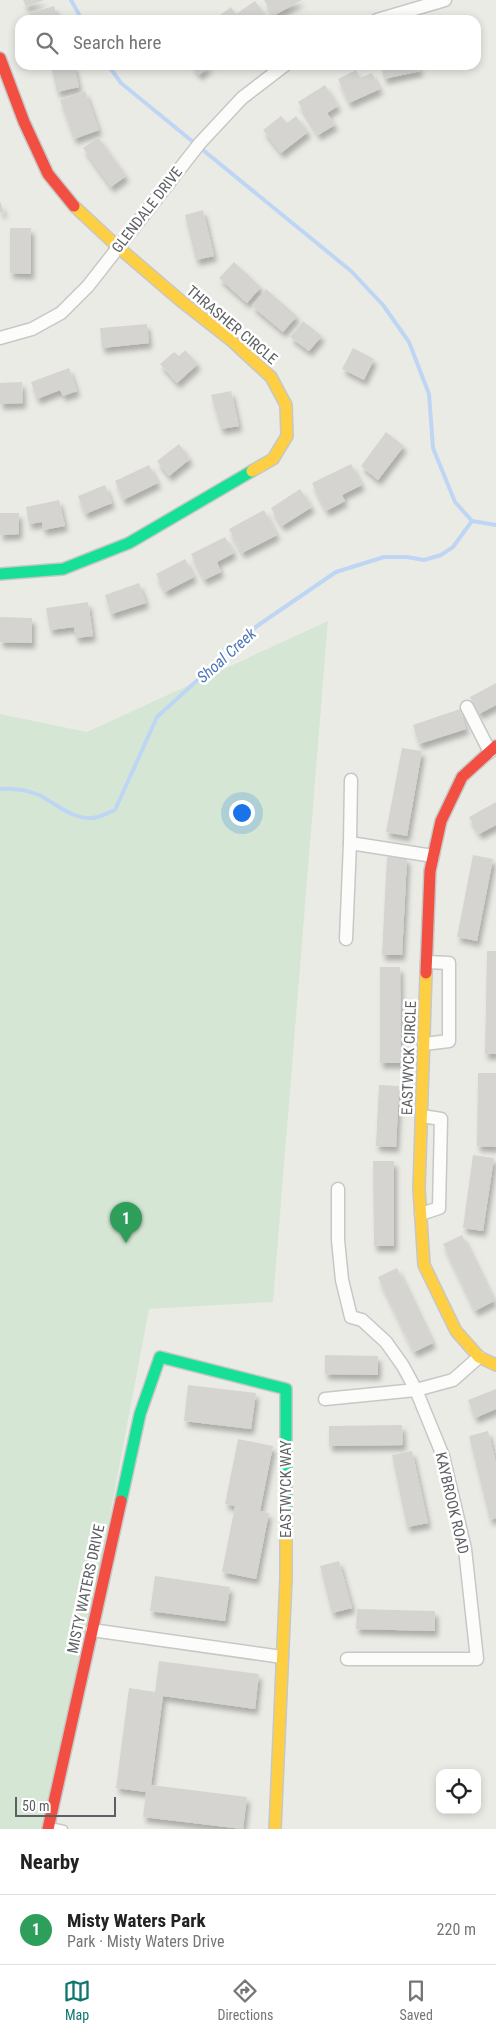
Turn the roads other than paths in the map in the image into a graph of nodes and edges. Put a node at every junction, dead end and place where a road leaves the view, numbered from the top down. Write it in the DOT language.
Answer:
graph roads {
  1 [pos="445,0"];
  2 [pos="394,15"];
  3 [pos="0,58"];
  4 [pos="278,70"];
  5 [pos="118,247"];
  6 [pos="0,338"];
  7 [pos="0,574"];
  8 [pos="467,707"];
  9 [pos="493,749"];
  10 [pos="351,780"];
  11 [pos="350,843"];
  12 [pos="433,856"];
  13 [pos="346,938"];
  14 [pos="427,962"];
  15 [pos="424,1044"];
  16 [pos="422,1116"];
  17 [pos="338,1189"];
  18 [pos="421,1214"];
  19 [pos="160,1357"];
  20 [pos="479,1357"];
  21 [pos="496,1365"];
  22 [pos="416,1390"];
  23 [pos="325,1399"];
  24 [pos="92,1630"];
  25 [pos="282,1657"];
  26 [pos="347,1659"];
  27 [pos="49,1828"];
  28 [pos="64,1829"];
  29 [pos="275,1829"];
  1 -- 2 [label="street"];
  3 -- 5 [label="street, THRASHER CIRCLE"];
  4 -- 5 [label="street, GLENDALE DRIVE"];
  5 -- 6 [label="street, GLENDALE DRIVE"];
  5 -- 7 [label="street, THRASHER CIRCLE"];
  8 -- 9 [label="street"];
  9 -- 12 [label="street, EASTWYCK CIRCLE"];
  10 -- 11 [label="street"];
  11 -- 12 [label="street"];
  11 -- 13 [label="street"];
  12 -- 14 [label="street, EASTWYCK CIRCLE"];
  14 -- 15 [label="street, EASTWYCK CIRCLE"];
  14 -- 15 [label="street"];
  15 -- 16 [label="street, EASTWYCK CIRCLE"];
  16 -- 18 [label="street, EASTWYCK CIRCLE"];
  16 -- 18 [label="street"];
  17 -- 22 [label="street, KAYBROOK ROAD"];
  18 -- 20 [label="street, EASTWYCK CIRCLE"];
  19 -- 24 [label="street, MISTY WATERS DRIVE"];
  19 -- 25 [label="street, EASTWYCK WAY"];
  20 -- 21 [label="street, EASTWYCK CIRCLE"];
  20 -- 22 [label="street"];
  22 -- 23 [label="street"];
  22 -- 26 [label="street, KAYBROOK ROAD"];
  24 -- 25 [label="street"];
  24 -- 27 [label="street, MISTY WATERS DRIVE"];
  25 -- 29 [label="street, EASTWYCK WAY"];
  27 -- 28 [label="lane"];
}
